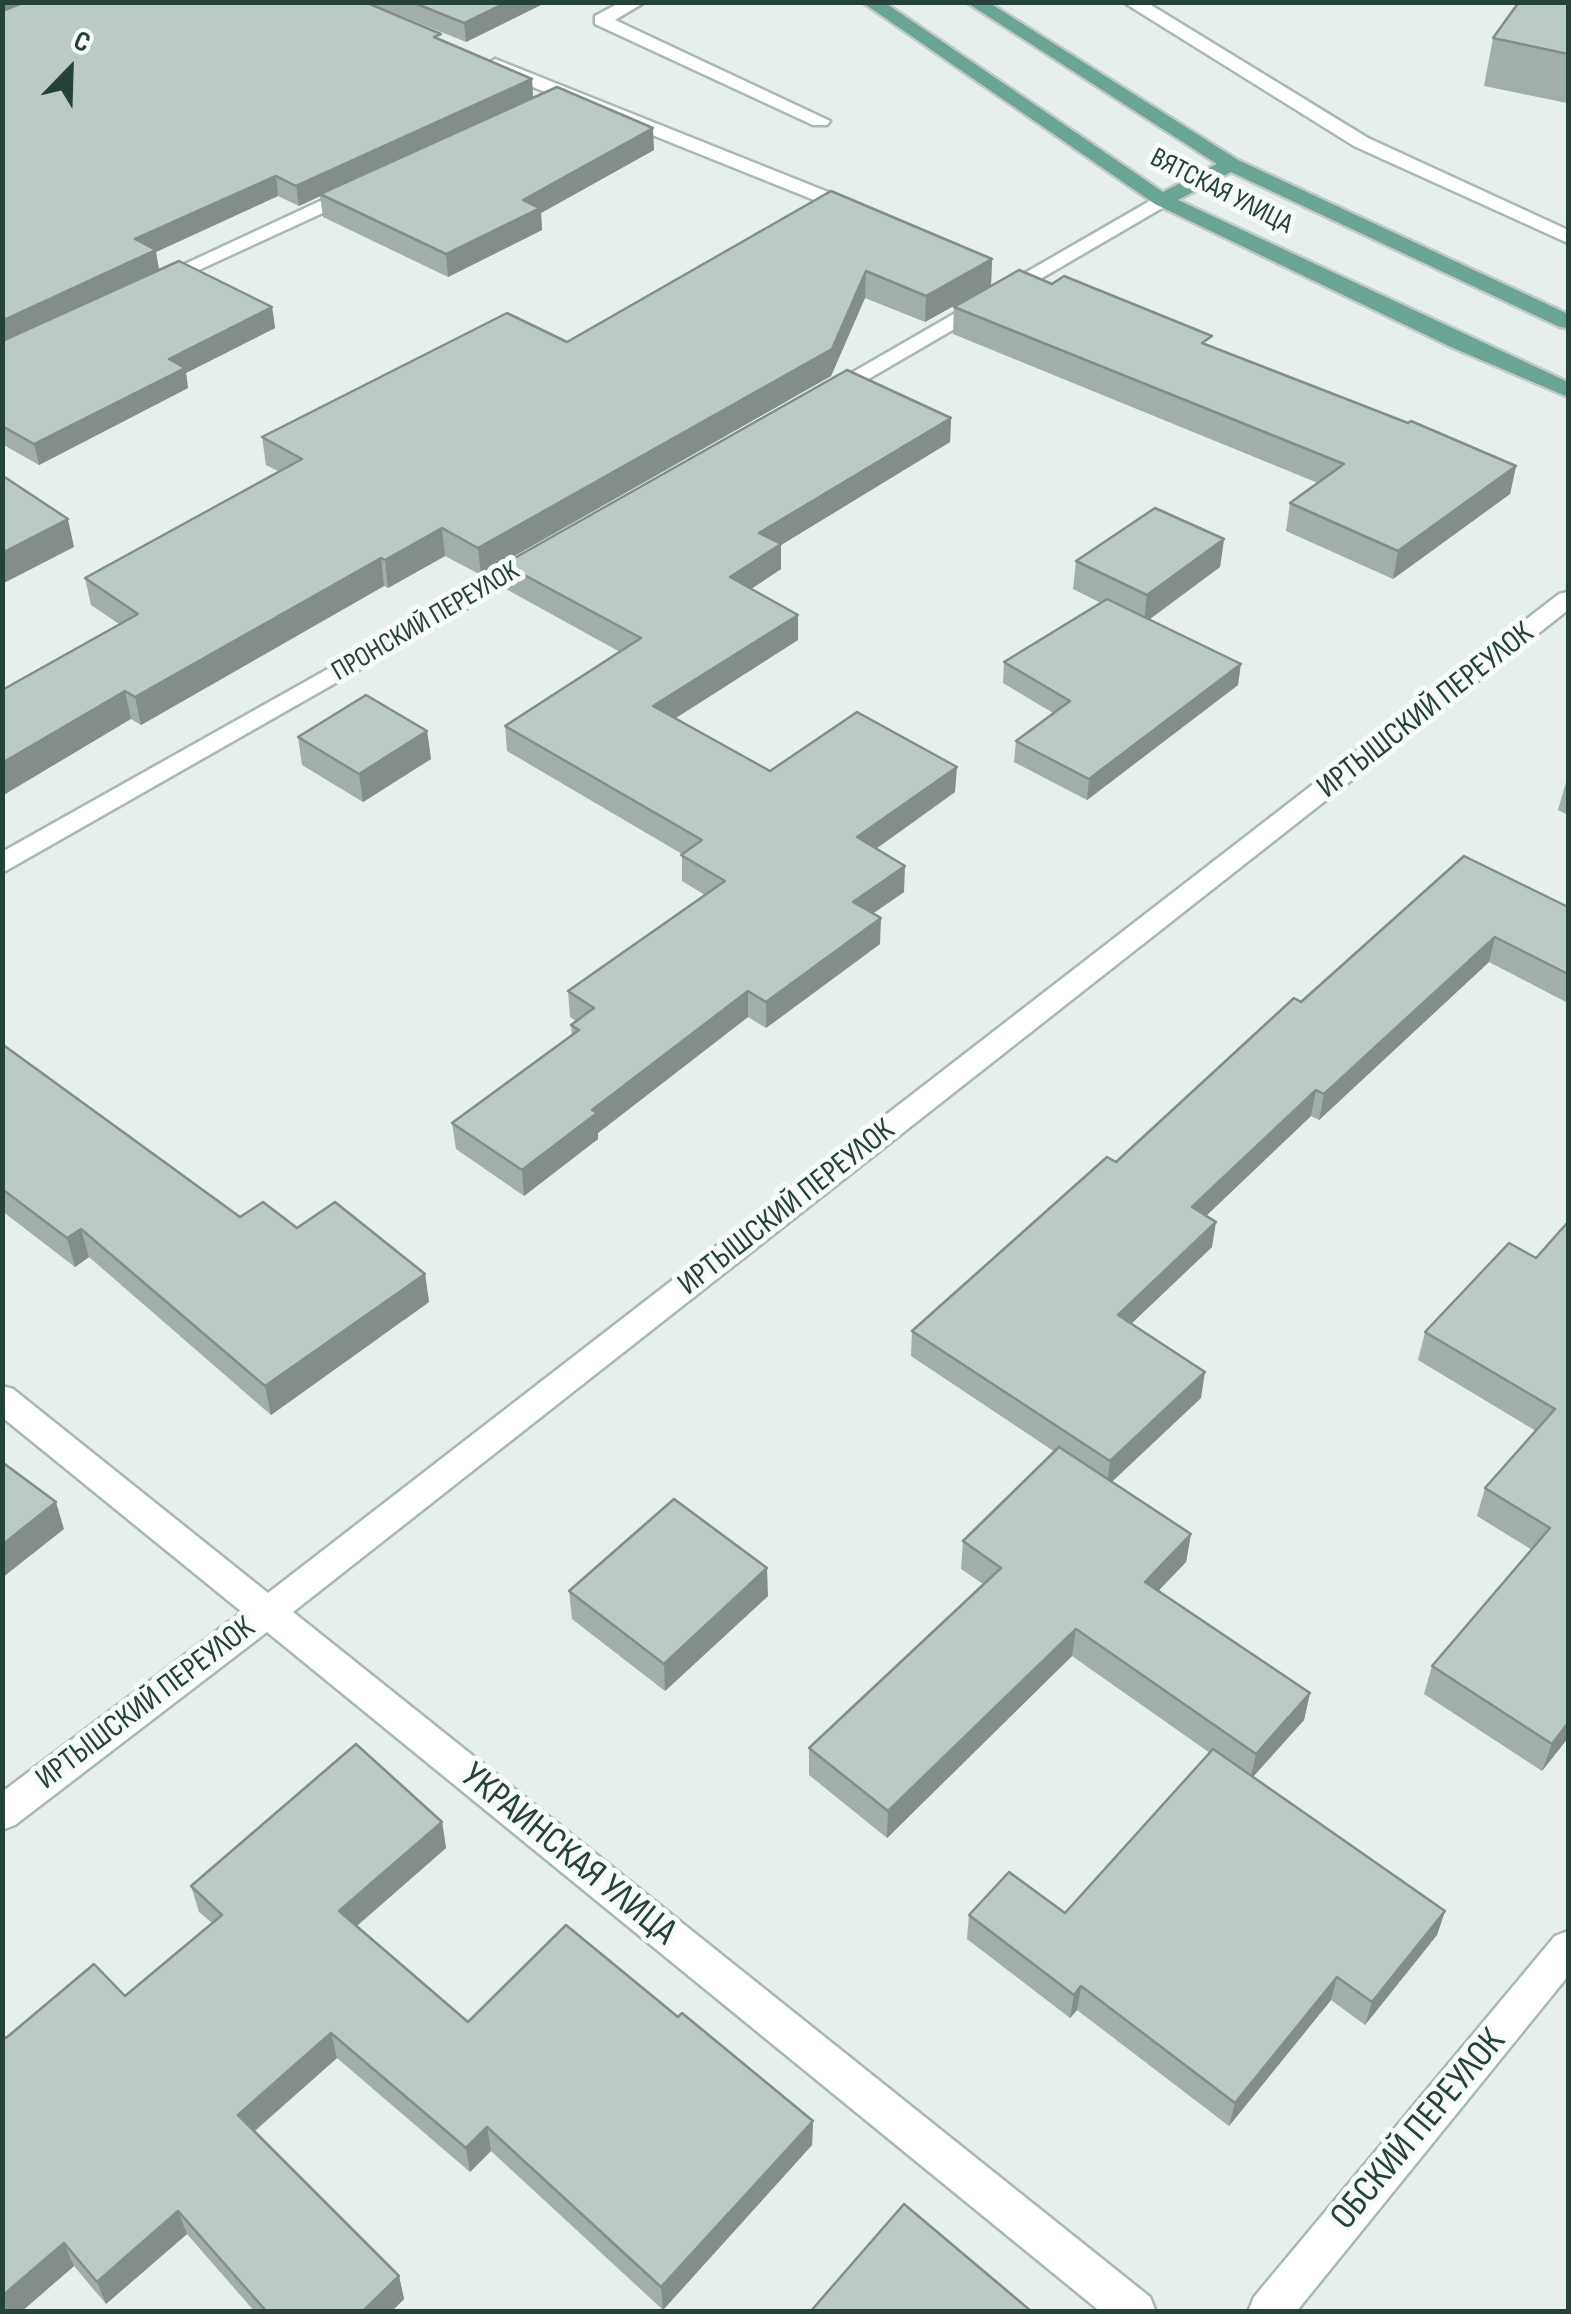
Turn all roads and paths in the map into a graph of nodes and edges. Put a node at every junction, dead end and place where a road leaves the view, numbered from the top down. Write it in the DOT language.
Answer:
graph roads {
  1 [pos="636,2"];
  2 [pos="871,2"];
  3 [pos="975,2"];
  4 [pos="1132,2"];
  5 [pos="478,59"];
  6 [pos="566,94"];
  7 [pos="530,110"];
  8 [pos="820,121"];
  9 [pos="1231,164"];
  10 [pos="372,183"];
  11 [pos="1162,200"];
  12 [pos="879,220"];
  13 [pos="1568,237"];
  14 [pos="143,289"];
  15 [pos="1568,322"];
  16 [pos="1568,390"];
  17 [pos="801,408"];
  18 [pos="558,547"];
  19 [pos="1568,600"];
  20 [pos="2,864"];
  21 [pos="2,1398"];
  22 [pos="267,1612"];
  23 [pos="2,1814"];
  24 [pos="1568,1948"];
  25 [pos="1135,2312"];
  26 [pos="1269,2312"];
  1 -- 8 [label="street"];
  2 -- 11 [label="main road, ВЯТСКАЯ УЛИЦА"];
  3 -- 9 [label="main road, ВЯТСКАЯ УЛИЦА"];
  4 -- 13 [label="street"];
  5 -- 6 [label="street"];
  6 -- 7 [label="street"];
  6 -- 12 [label="street"];
  9 -- 11 [label="main road"];
  9 -- 15 [label="main road, ВЯТСКАЯ УЛИЦА"];
  10 -- 14 [label="street"];
  11 -- 16 [label="main road, ВЯТСКАЯ УЛИЦА"];
  11 -- 17 [label="street"];
  18 -- 20 [label="street, ПРОНСКИЙ ПЕРЕУЛОК"];
  19 -- 22 [label="street, ИРТЫШСКИЙ ПЕРЕУЛОК"];
  21 -- 22 [label="street, УКРАИНСКАЯ УЛИЦА"];
  22 -- 23 [label="street, ИРТЫШСКИЙ ПЕРЕУЛОК"];
  22 -- 25 [label="street, УКРАИНСКАЯ УЛИЦА"];
  24 -- 26 [label="street, ОБСКИЙ ПЕРЕУЛОК"];
}
